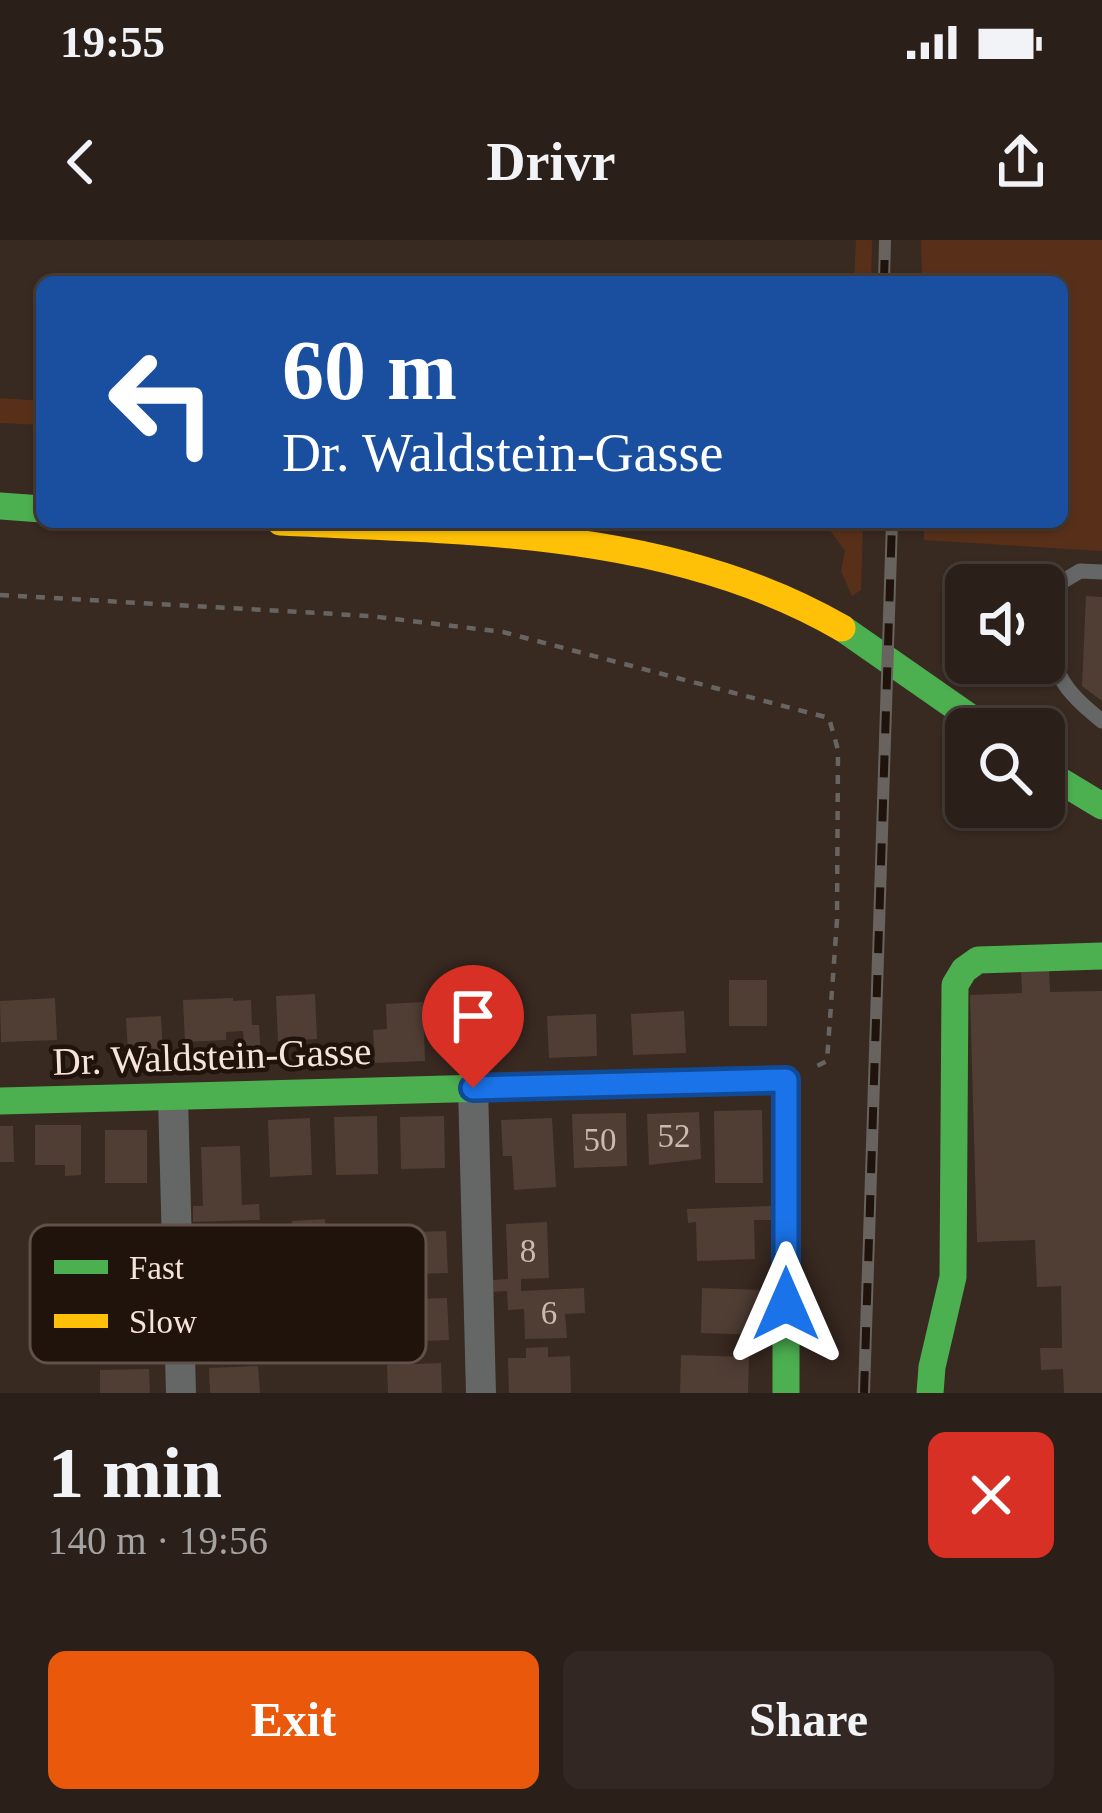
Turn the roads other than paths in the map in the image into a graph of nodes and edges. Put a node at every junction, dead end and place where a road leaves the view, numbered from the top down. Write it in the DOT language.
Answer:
graph roads {
  1 [pos="0,506"];
  2 [pos="36,508"];
  3 [pos="393,528"];
  4 [pos="1102,572"];
  5 [pos="957,708"];
  6 [pos="1102,721"];
  7 [pos="1065,784"];
  8 [pos="1102,806"];
  9 [pos="1102,956"];
  10 [pos="473,1088"];
  11 [pos="172,1098"];
  12 [pos="0,1101"];
  13 [pos="176,1225"];
  14 [pos="181,1363"];
  15 [pos="182,1393"];
  16 [pos="481,1393"];
  17 [pos="786,1393"];
  18 [pos="930,1393"];
  1 -- 2 [label="street"];
  3 -- 5 [label="street"];
  4 -- 6 [label="lane"];
  7 -- 8 [label="street"];
  9 -- 18 [label="street"];
  10 -- 11 [label="street, Dr. Waldstein-Gasse"];
  10 -- 16 [label="street"];
  10 -- 17 [label="street, Dr. Waldstein-Gasse"];
  11 -- 12 [label="street, Dr. Waldstein-Gasse"];
  11 -- 13 [label="street"];
  14 -- 15 [label="street"];
}
